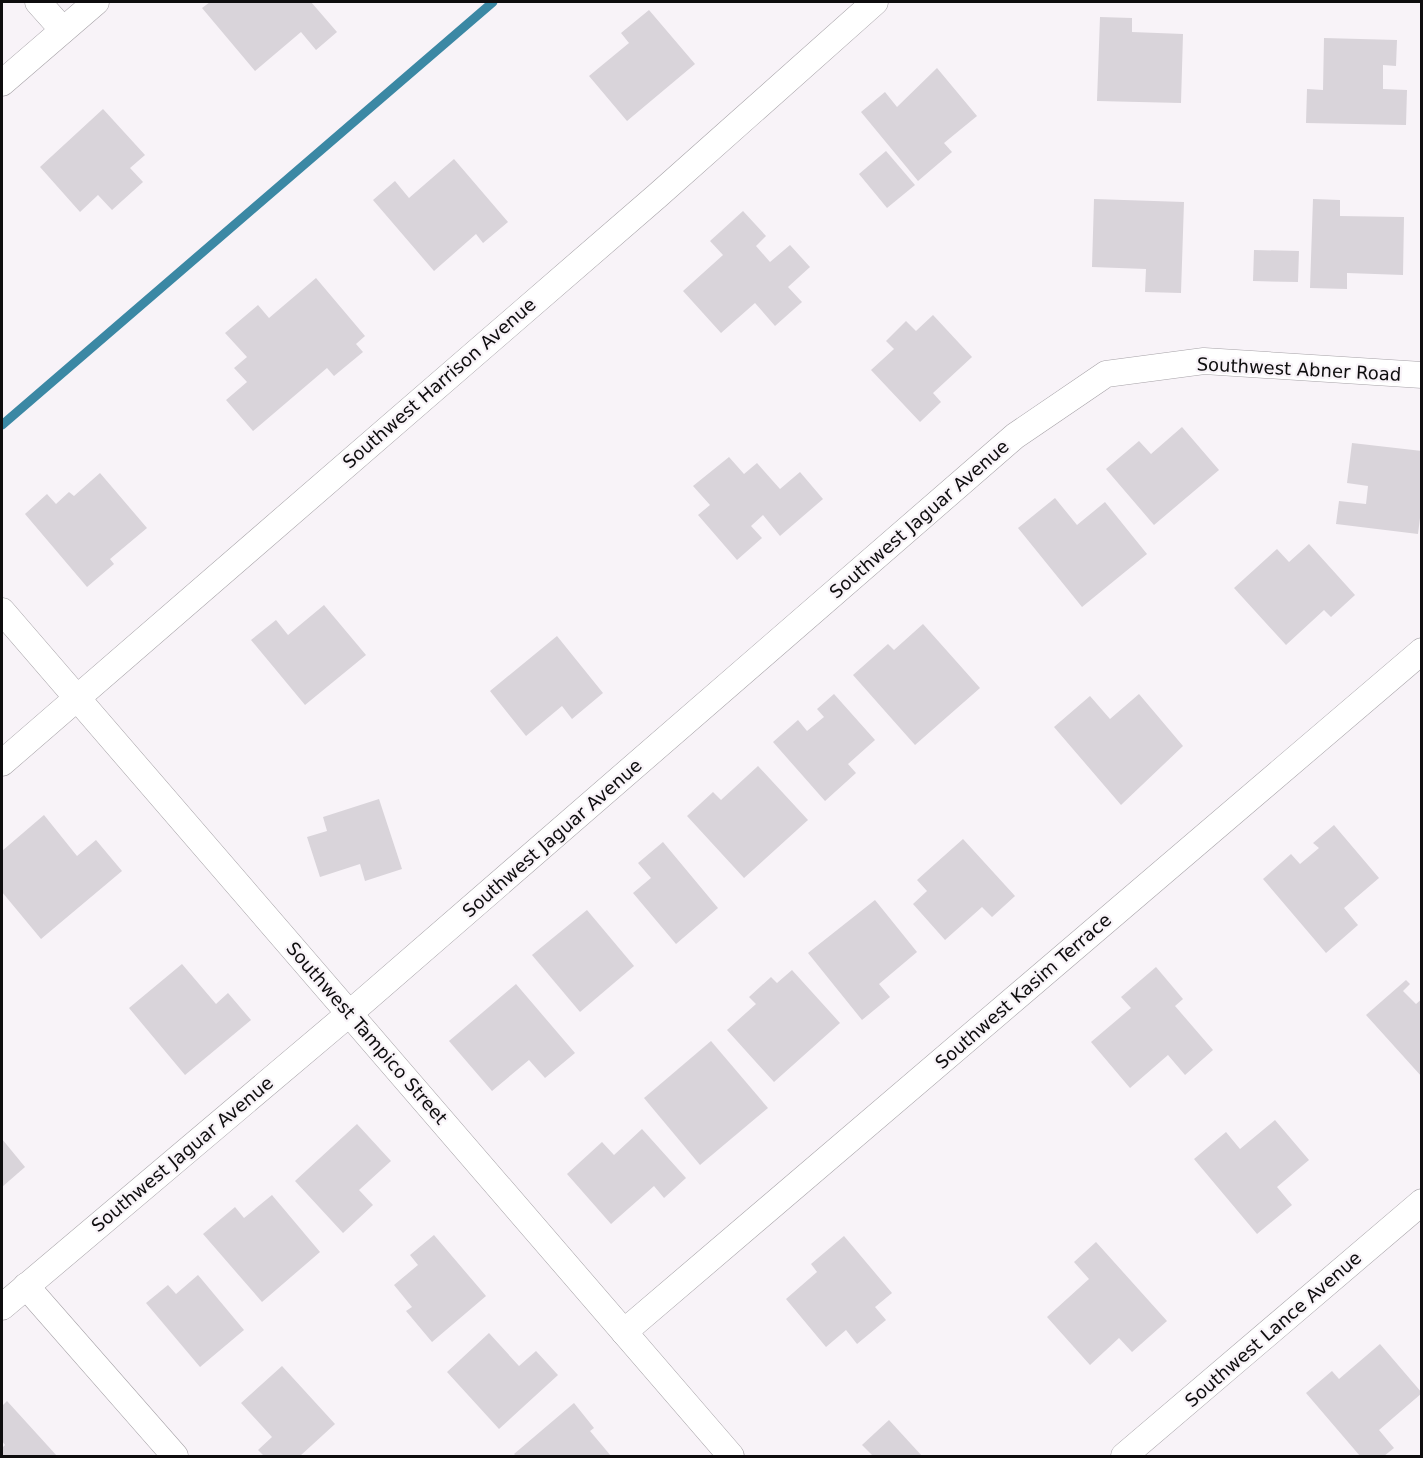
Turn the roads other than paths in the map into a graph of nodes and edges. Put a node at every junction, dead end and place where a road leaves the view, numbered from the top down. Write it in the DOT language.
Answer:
graph roads {
  1 [pos="38,2"];
  2 [pos="96,2"];
  3 [pos="875,2"];
  4 [pos="63,30"];
  5 [pos="2,83"];
  6 [pos="1106,374"];
  7 [pos="1422,375"];
  8 [pos="2,611"];
  9 [pos="1422,651"];
  10 [pos="77,698"];
  11 [pos="2,763"];
  12 [pos="350,1013"];
  13 [pos="1422,1202"];
  14 [pos="26,1286"];
  15 [pos="2,1307"];
  16 [pos="624,1332"];
  17 [pos="175,1456"];
  18 [pos="731,1456"];
  19 [pos="1124,1456"];
  1 -- 4 [label="street"];
  2 -- 4 [label="street"];
  3 -- 10 [label="street, Southwest Harrison Avenue"];
  4 -- 5 [label="street"];
  6 -- 7 [label="street, Southwest Abner Road"];
  6 -- 12 [label="street, Southwest Jaguar Avenue"];
  8 -- 10 [label="street, Southwest Tampico Street"];
  9 -- 16 [label="street, Southwest Kasim Terrace"];
  10 -- 11 [label="street, Southwest Harrison Avenue"];
  10 -- 12 [label="street, Southwest Tampico Street"];
  12 -- 14 [label="street, Southwest Jaguar Avenue"];
  12 -- 16 [label="street, Southwest Tampico Street"];
  13 -- 19 [label="street, Southwest Lance Avenue"];
  14 -- 15 [label="street, Southwest Jaguar Avenue"];
  14 -- 17 [label="street"];
  16 -- 18 [label="street, Southwest Tampico Street"];
}
